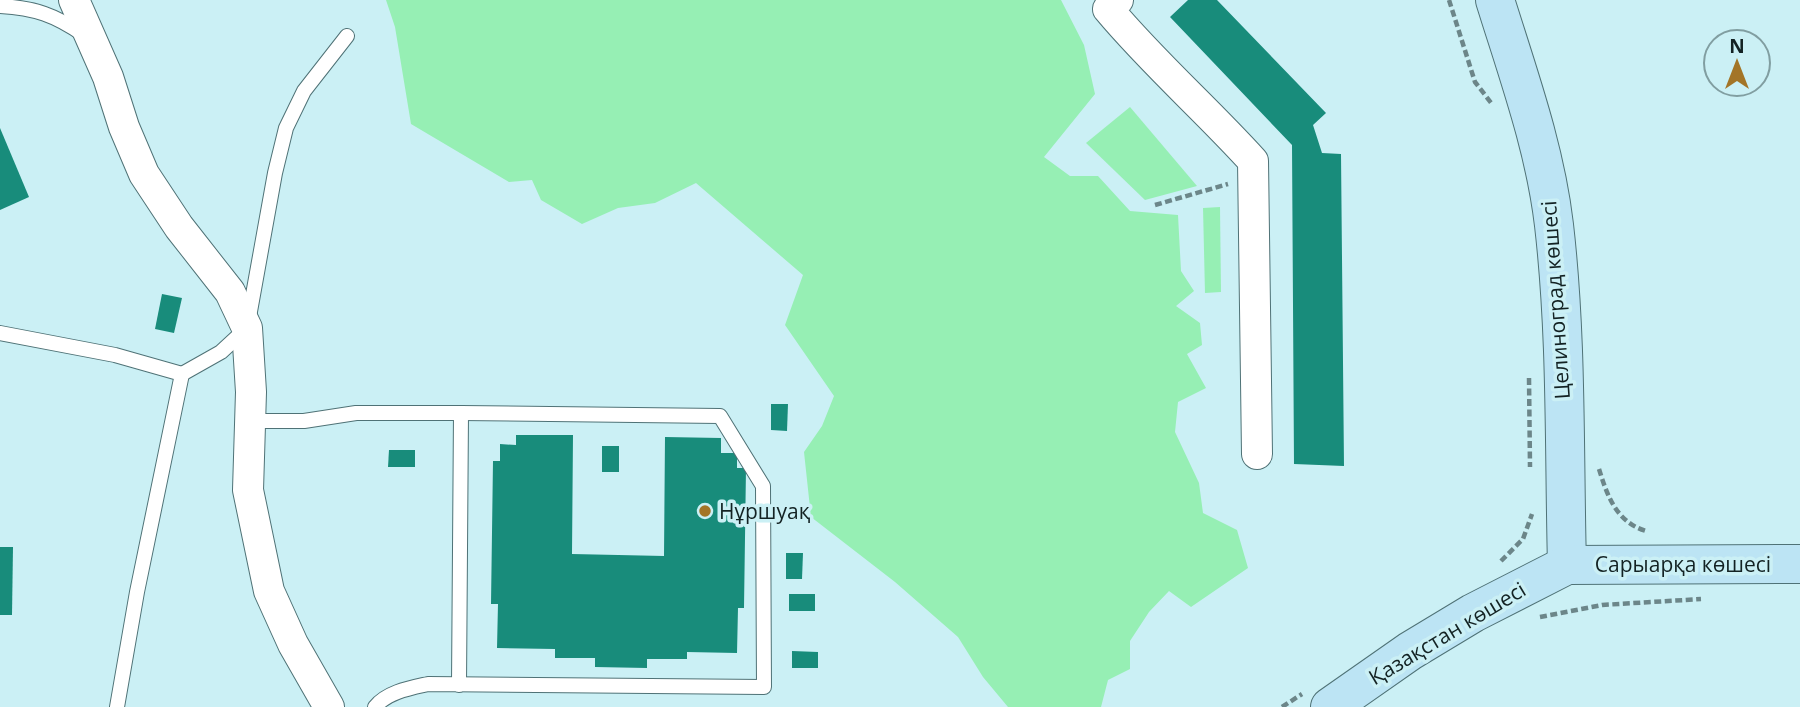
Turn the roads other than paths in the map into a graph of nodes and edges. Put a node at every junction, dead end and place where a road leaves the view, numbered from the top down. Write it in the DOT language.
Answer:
graph roads {
  1 [pos="74,0"];
  2 [pos="1118,0"];
  3 [pos="1494,0"];
  4 [pos="0,6"];
  5 [pos="347,36"];
  6 [pos="91,39"];
  7 [pos="247,328"];
  8 [pos="0,333"];
  9 [pos="182,374"];
  10 [pos="461,413"];
  11 [pos="249,421"];
  12 [pos="1257,454"];
  13 [pos="1800,564"];
  14 [pos="1567,565"];
  15 [pos="459,685"];
  16 [pos="1316,700"];
  17 [pos="117,707"];
  18 [pos="329,707"];
  19 [pos="375,707"];
  1 -- 6 [label="street"];
  2 -- 12 [label="street"];
  3 -- 14 [label="street, Целиноград көшесі"];
  4 -- 6 [label="lane"];
  5 -- 7 [label="lane"];
  6 -- 7 [label="street"];
  7 -- 9 [label="lane"];
  7 -- 11 [label="street"];
  8 -- 9 [label="lane"];
  9 -- 17 [label="lane"];
  10 -- 11 [label="lane"];
  10 -- 15 [label="lane"];
  10 -- 15 [label="lane"];
  11 -- 18 [label="street"];
  13 -- 14 [label="street, Сарыарқа көшесі"];
  14 -- 16 [label="street, Қазақстан көшесі"];
  15 -- 19 [label="lane"];
}
